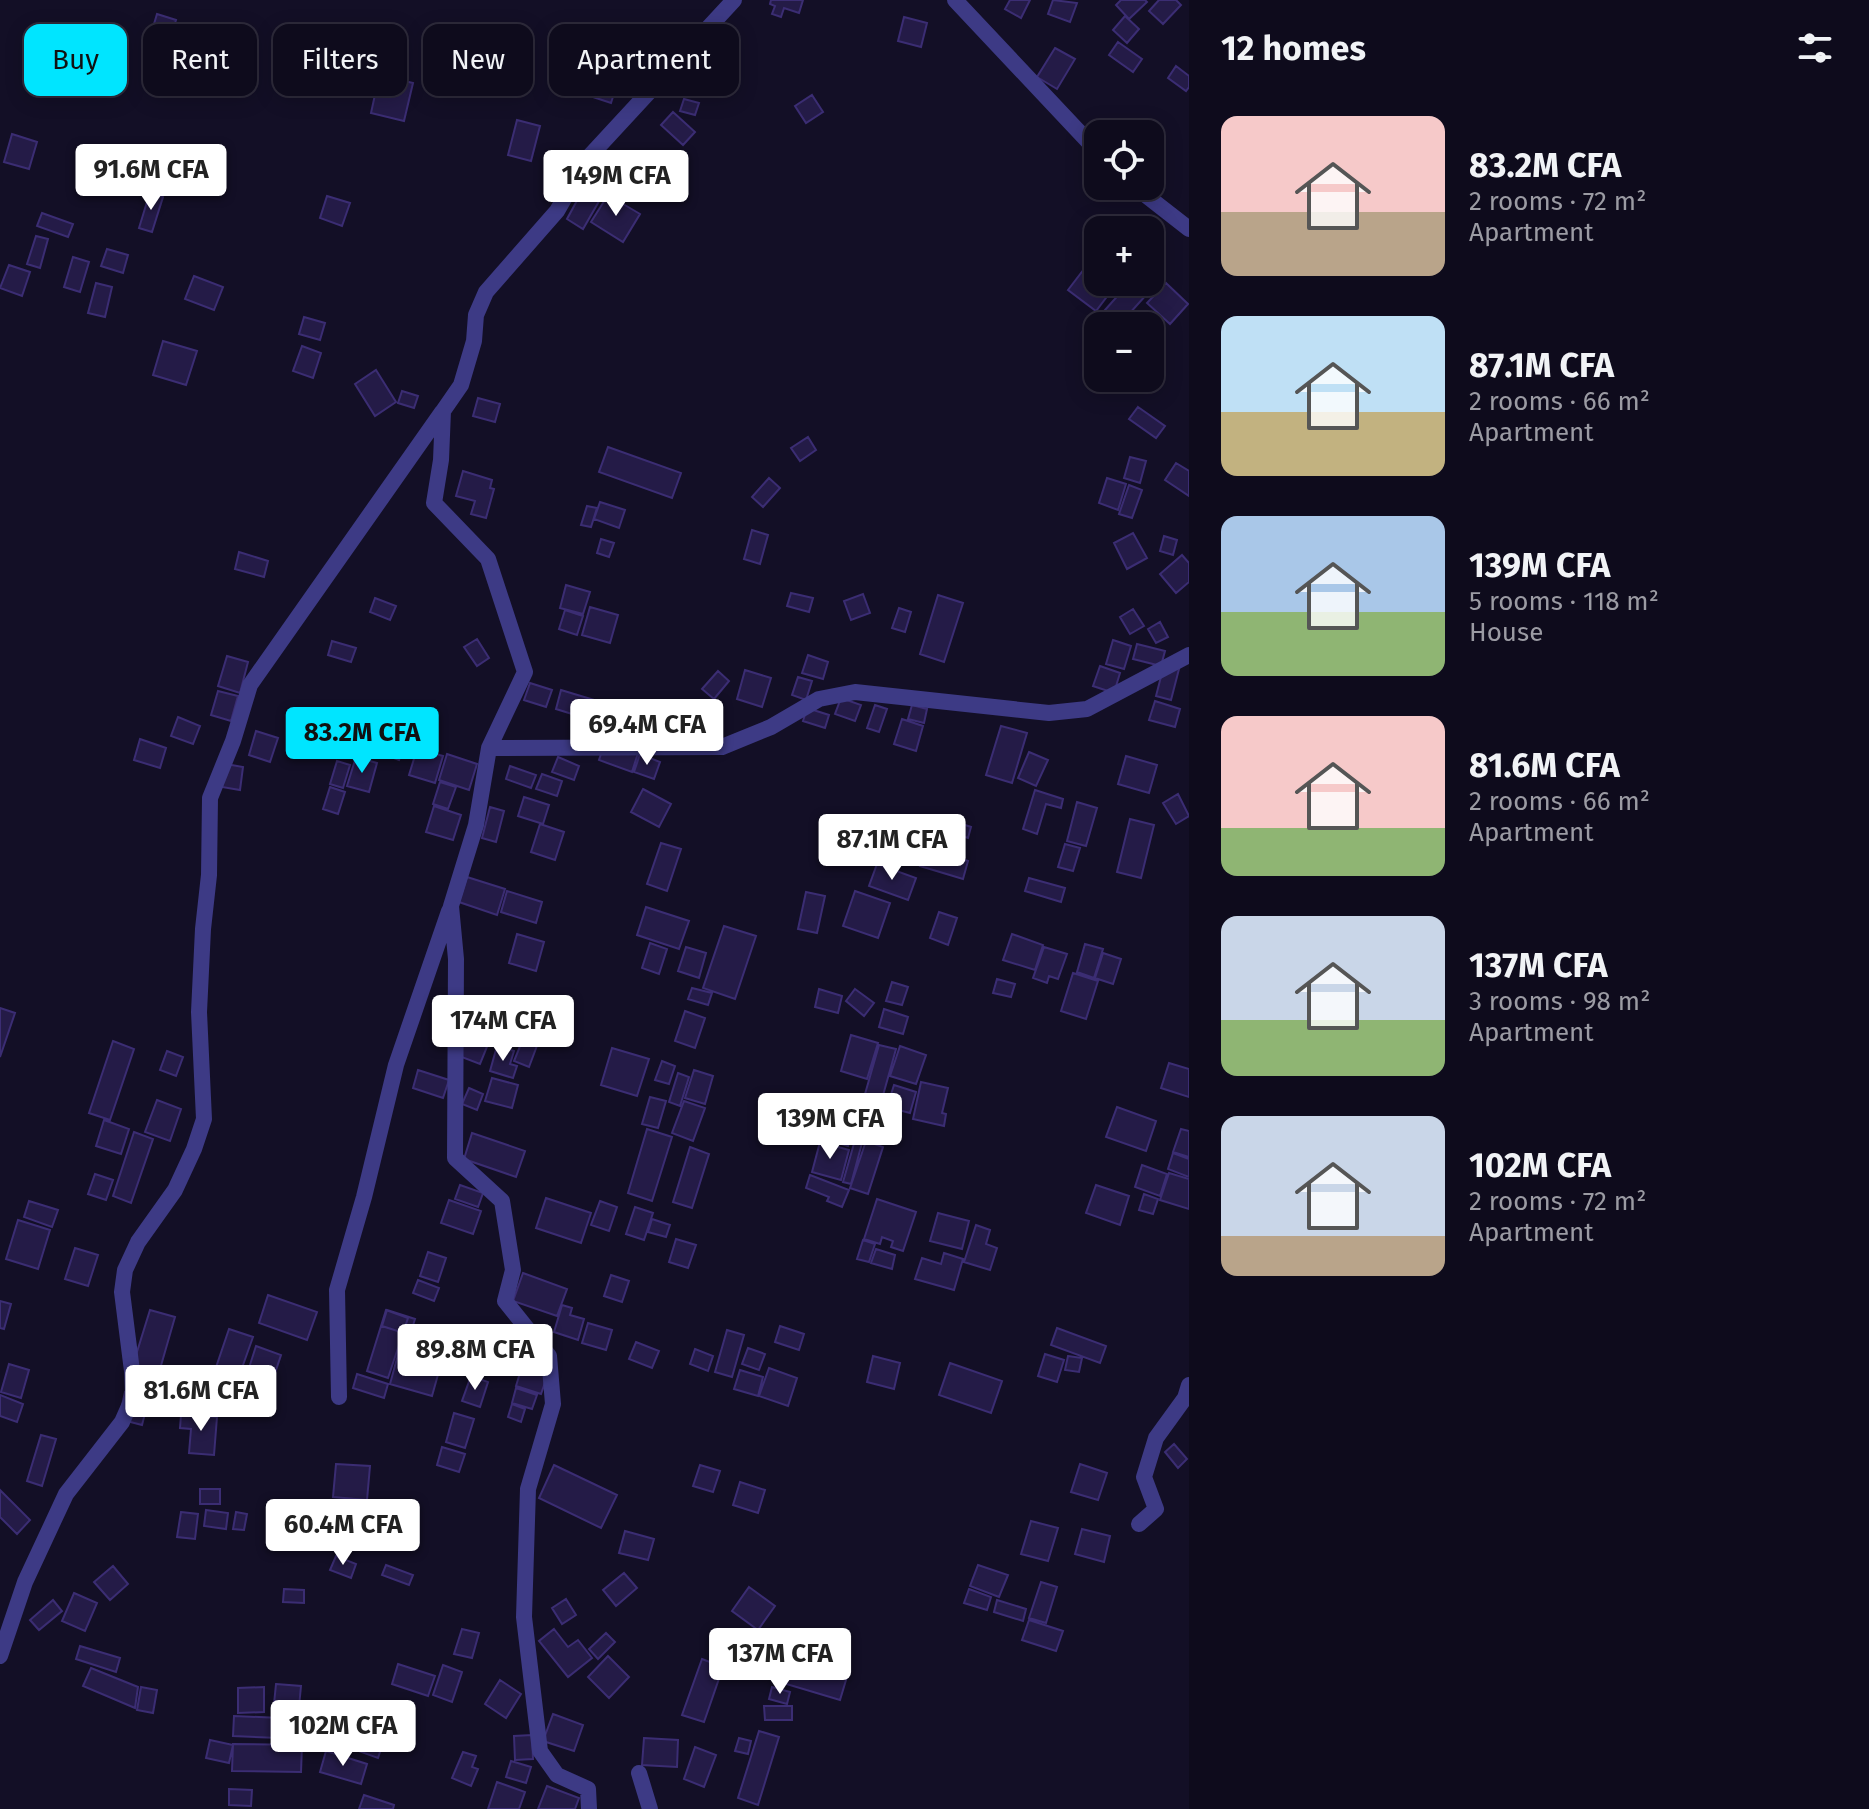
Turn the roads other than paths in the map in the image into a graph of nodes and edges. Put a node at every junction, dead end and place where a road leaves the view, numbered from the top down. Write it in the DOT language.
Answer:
graph roads {
  1 [pos="734,0"];
  2 [pos="955,0"];
  3 [pos="1084,137"];
  4 [pos="1152,200"];
  5 [pos="1189,229"];
  6 [pos="443,411"];
  7 [pos="1189,655"];
  8 [pos="489,748"];
  9 [pos="451,906"];
  10 [pos="1189,1385"];
  11 [pos="339,1397"];
  12 [pos="1139,1524"];
  13 [pos="0,1656"];
  14 [pos="639,1773"];
  15 [pos="589,1809"];
  16 [pos="650,1809"];
  1 -- 6 [label="street"];
  2 -- 3 [label="street"];
  4 -- 5 [label="street"];
  6 -- 8 [label="street"];
  6 -- 13 [label="street"];
  7 -- 8 [label="street"];
  8 -- 9 [label="street"];
  9 -- 11 [label="street"];
  9 -- 15 [label="street"];
  10 -- 12 [label="street"];
  14 -- 16 [label="street"];
}
